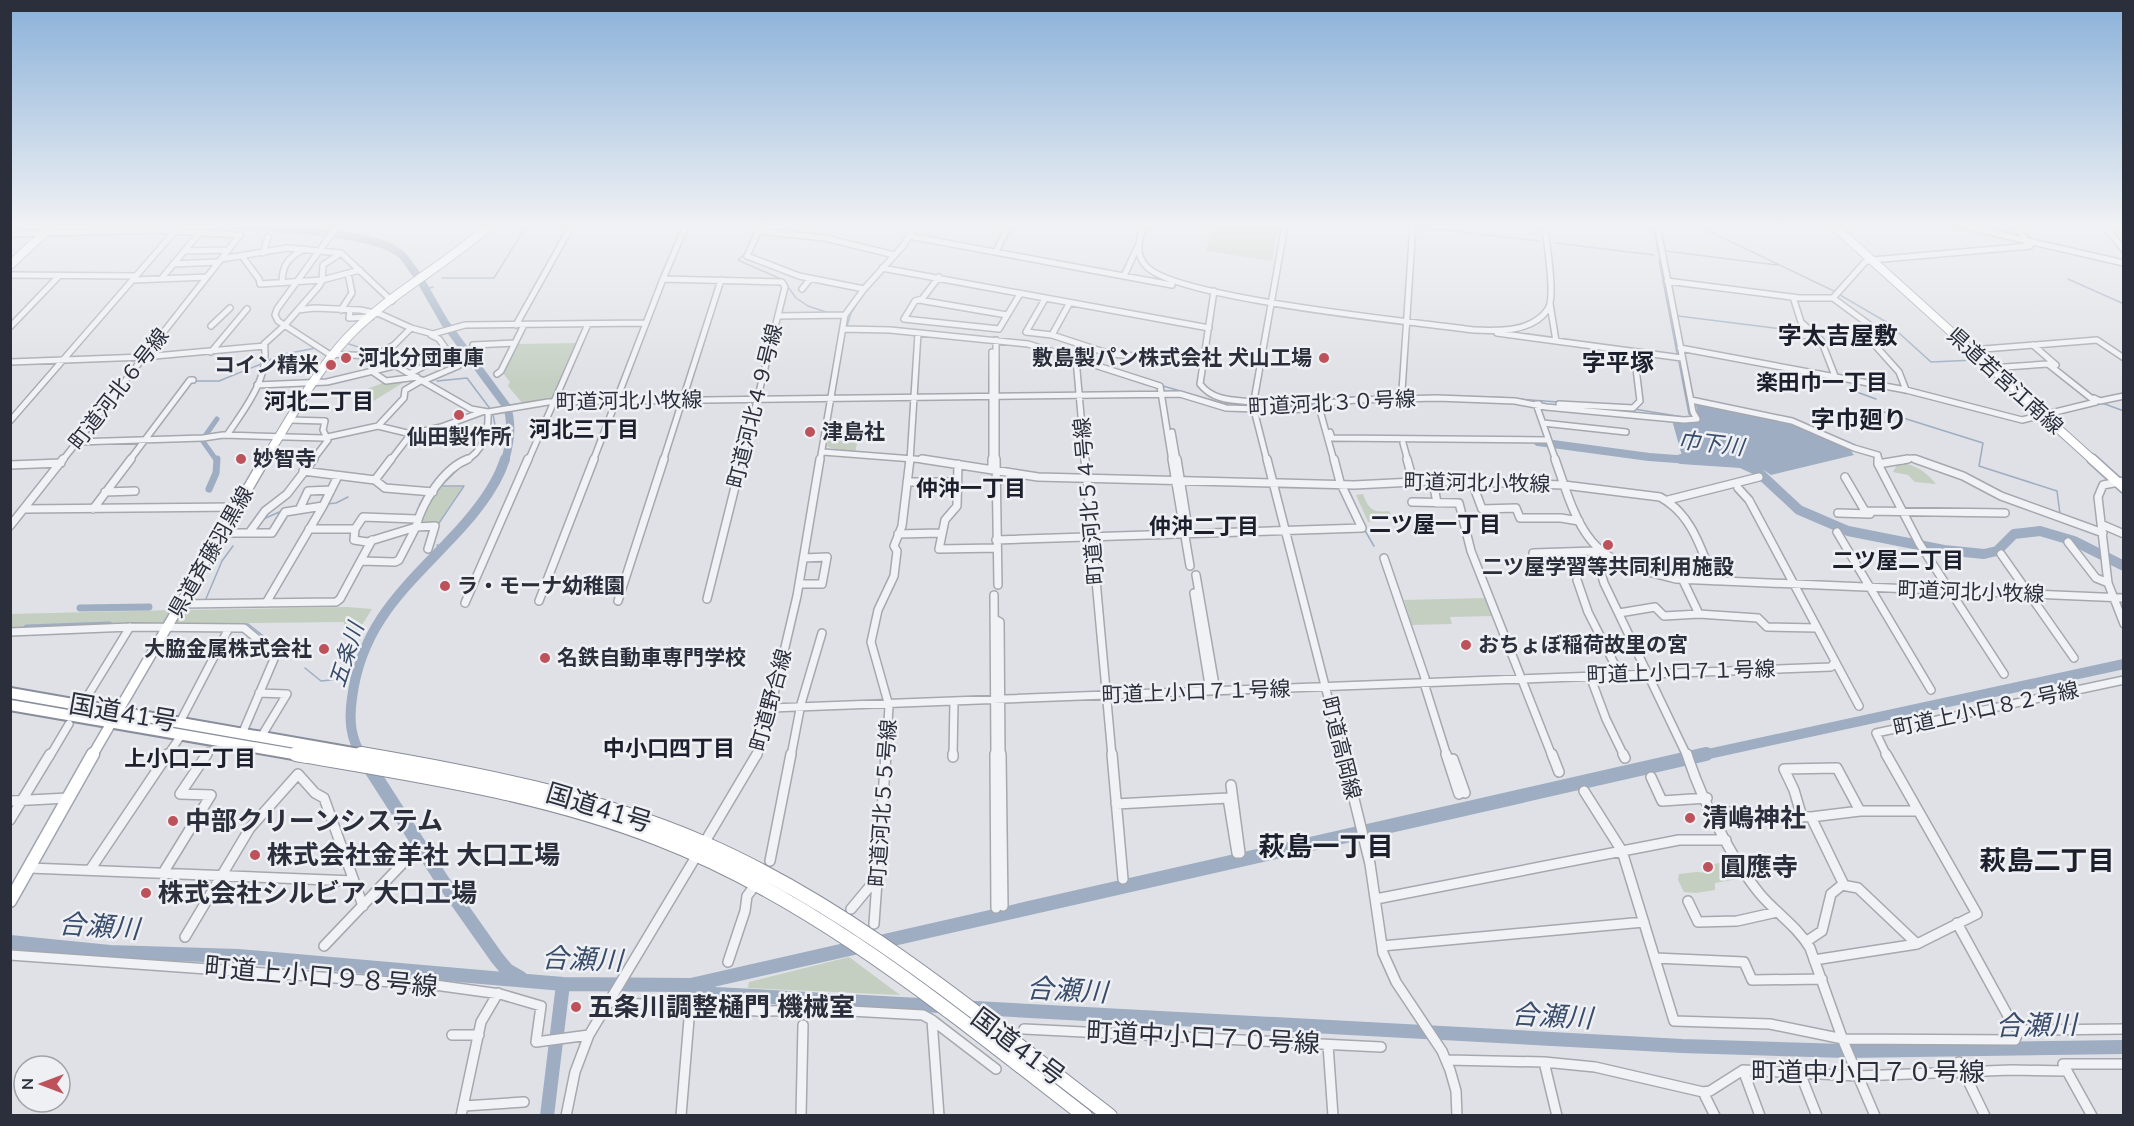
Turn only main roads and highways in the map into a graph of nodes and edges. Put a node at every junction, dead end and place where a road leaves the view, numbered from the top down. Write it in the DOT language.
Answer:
graph roads {
  1 [pos="424,278"];
  2 [pos="1891,278"];
  3 [pos="2120,481"];
  4 [pos="2124,488"];
  5 [pos="10,693"];
  6 [pos="10,705"];
  7 [pos="114,716"];
  8 [pos="181,728"];
  9 [pos="312,751"];
  10 [pos="700,849"];
  11 [pos="10,901"];
  12 [pos="869,938"];
  13 [pos="1085,1116"];
  14 [pos="1110,1116"];
  1 -- 7 [label="main road, 県道斉藤羽黒線"];
  2 -- 3 [label="main road, 県道若宮江南線"];
  3 -- 4 [label="main road, 県道若宮江南線"];
  5 -- 7 [label="highway, 国道41号"];
  6 -- 7 [label="highway, 国道41号"];
  7 -- 8 [label="highway, 国道41号"];
  7 -- 11 [label="main road, 県道斉藤羽黒線"];
  8 -- 9 [label="highway, 国道41号"];
  8 -- 9 [label="highway, 国道41号"];
  9 -- 10 [label="highway, 国道41号"];
  10 -- 12 [label="highway, 国道41号"];
  10 -- 12 [label="highway, 国道41号"];
  12 -- 13 [label="highway, 国道41号"];
  12 -- 14 [label="highway, 国道41号"];
}
